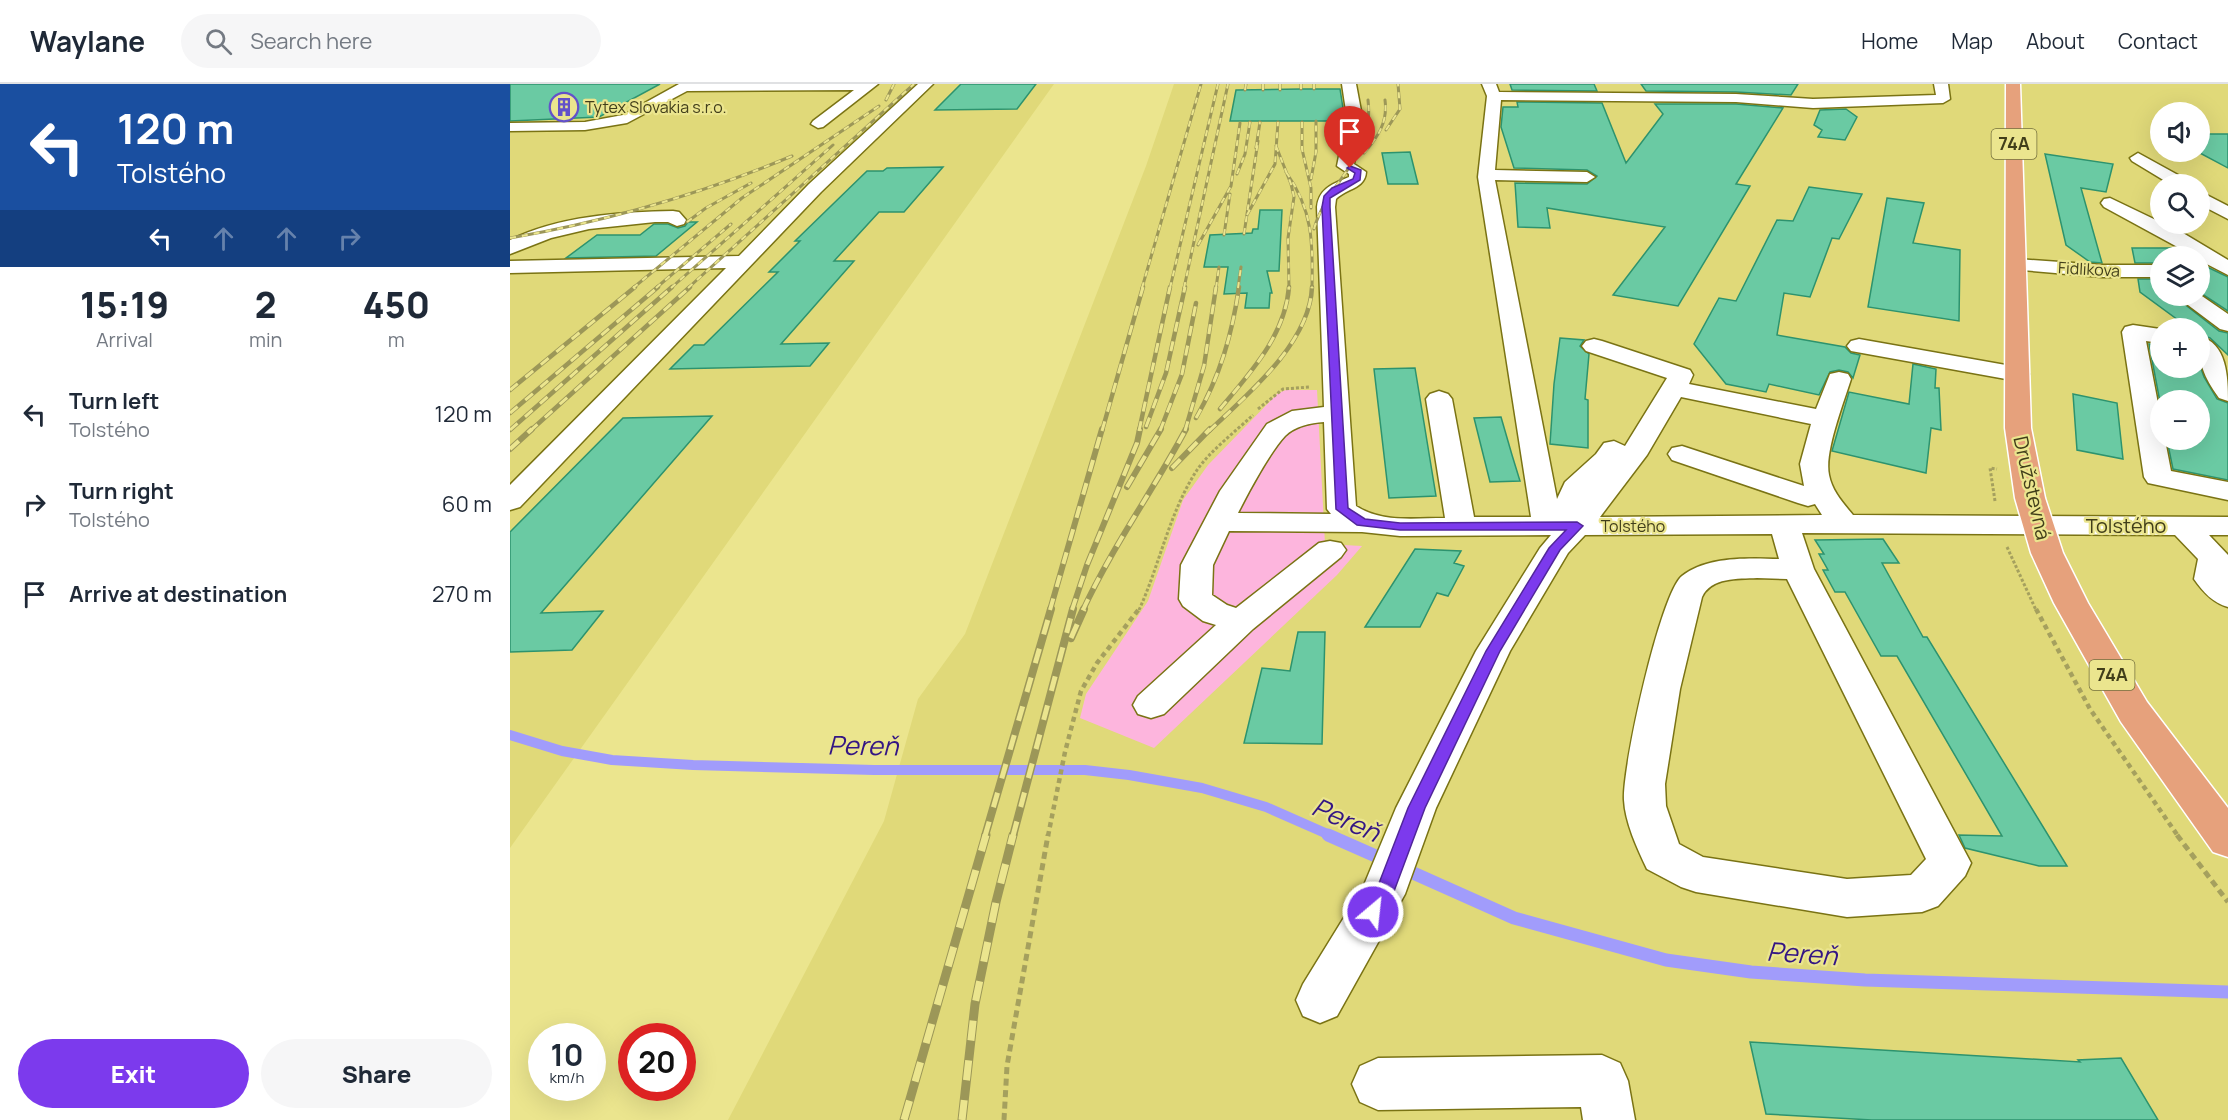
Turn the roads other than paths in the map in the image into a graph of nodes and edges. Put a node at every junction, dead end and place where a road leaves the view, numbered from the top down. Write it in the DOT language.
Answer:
graph roads {
  1 [pos="926,84"];
  2 [pos="1349,84"];
  3 [pos="1941,84"];
  4 [pos="2013,84"];
  5 [pos="870,85"];
  6 [pos="687,86"];
  7 [pos="1491,90"];
  8 [pos="818,124"];
  9 [pos="510,127"];
  10 [pos="510,138"];
  11 [pos="510,144"];
  12 [pos="2138,158"];
  13 [pos="2164,174"];
  14 [pos="1486,175"];
  15 [pos="1587,177"];
  16 [pos="2210,203"];
  17 [pos="2110,204"];
  18 [pos="2228,214"];
  19 [pos="677,220"];
  20 [pos="510,248"];
  21 [pos="744,262"];
  22 [pos="2017,265"];
  23 [pos="510,267"];
  24 [pos="2228,270"];
  25 [pos="2210,271"];
  26 [pos="2150,273"];
  27 [pos="2202,306"];
  28 [pos="2228,324"];
  29 [pos="2150,335"];
  30 [pos="1594,346"];
  31 [pos="1859,346"];
  32 [pos="2210,356"];
  33 [pos="2017,374"];
  34 [pos="1839,379"];
  35 [pos="1674,388"];
  36 [pos="2228,393"];
  37 [pos="1439,399"];
  38 [pos="1335,400"];
  39 [pos="1628,419"];
  40 [pos="1827,419"];
  41 [pos="1682,454"];
  42 [pos="2228,491"];
  43 [pos="1822,494"];
  44 [pos="510,501"];
  45 [pos="1219,522"];
  46 [pos="1362,523"];
  47 [pos="1845,524"];
  48 [pos="1784,525"];
  49 [pos="2038,525"];
  50 [pos="1461,526"];
  51 [pos="1562,526"];
  52 [pos="2183,526"];
  53 [pos="2228,526"];
  54 [pos="1330,550"];
  55 [pos="1798,569"];
  56 [pos="2228,597"];
  57 [pos="1241,621"];
  58 [pos="1151,705"];
  59 [pos="2228,840"];
  60 [pos="1320,1000"];
  61 [pos="1378,1084"];
  62 [pos="1609,1120"];
  1 -- 21 [label="street"];
  2 -- 38 [label="street"];
  3 -- 7 [label="street"];
  4 -- 22 [label="main road, Družstevná / 74A"];
  5 -- 6 [label="street"];
  5 -- 8 [label="street"];
  6 -- 9 [label="street"];
  7 -- 14 [label="street"];
  10 -- 11 [label="street"];
  12 -- 13 [label="street"];
  14 -- 15 [label="street"];
  14 -- 51 [label="street"];
  16 -- 18 [label="street"];
  17 -- 24 [label="street"];
  19 -- 20 [label="street"];
  21 -- 23 [label="street"];
  21 -- 44 [label="street"];
  22 -- 26 [label="street, Fidlikova"];
  22 -- 33 [label="main road, Družstevná / 74A"];
  24 -- 25 [label="street"];
  27 -- 28 [label="street"];
  29 -- 42 [label="street"];
  30 -- 35 [label="street"];
  31 -- 33 [label="street"];
  32 -- 36 [label="street"];
  33 -- 49 [label="main road, Družstevná / 74A"];
  34 -- 40 [label="street"];
  35 -- 40 [label="street"];
  35 -- 51 [label="street"];
  37 -- 50 [label="street"];
  38 -- 45 [label="street"];
  38 -- 46 [label="street"];
  39 -- 51 [label="street"];
  40 -- 43 [label="street"];
  41 -- 43 [label="street"];
  43 -- 47 [label="street"];
  45 -- 46 [label="street, Tolstého"];
  45 -- 57 [label="street"];
  46 -- 50 [label="street, Tolstého"];
  47 -- 48 [label="street, Tolstého"];
  47 -- 49 [label="street, Tolstého"];
  48 -- 51 [label="street, Tolstého"];
  48 -- 55 [label="street"];
  49 -- 52 [label="street, Tolstého"];
  49 -- 59 [label="main road, Družstevná / 74A"];
  50 -- 51 [label="street, Tolstého"];
  51 -- 60 [label="street"];
  52 -- 53 [label="street, Tolstého"];
  52 -- 56 [label="street"];
  54 -- 57 [label="street"];
  55 -- 55 [label="street"];
  57 -- 58 [label="street"];
  61 -- 62 [label="street"];
}
